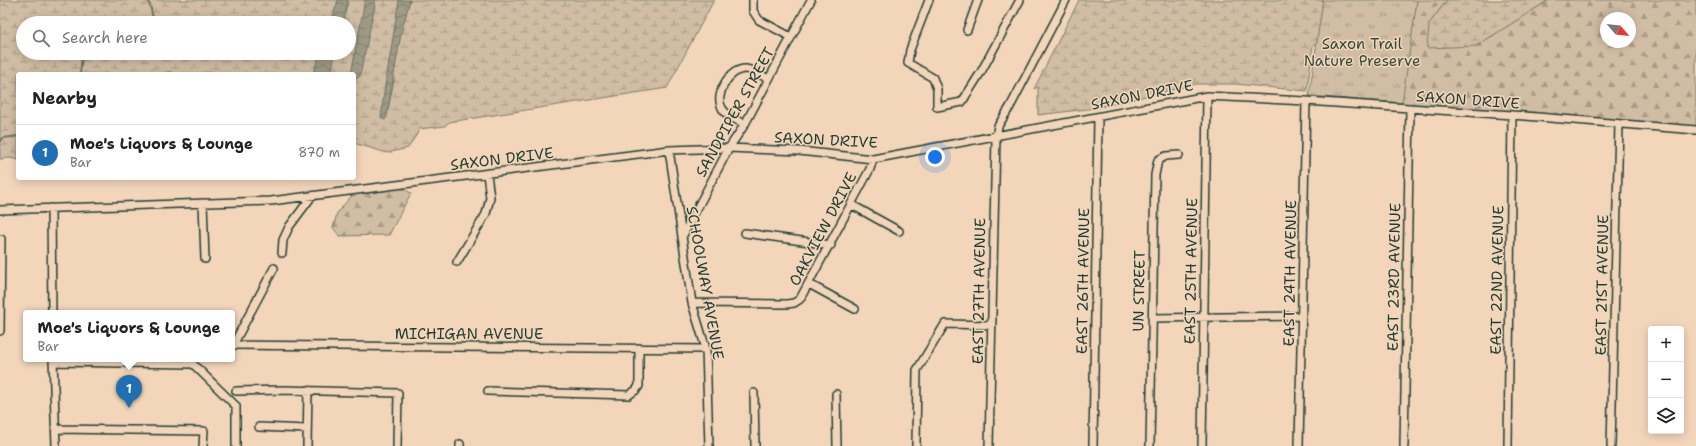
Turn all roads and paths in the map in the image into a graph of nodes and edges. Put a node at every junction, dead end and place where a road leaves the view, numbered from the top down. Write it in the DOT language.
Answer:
graph roads {
  1 [pos="753,0"];
  2 [pos="811,0"];
  3 [pos="929,0"];
  4 [pos="978,0"];
  5 [pos="1020,0"];
  6 [pos="1066,0"];
  7 [pos="967,30"];
  8 [pos="791,37"];
  9 [pos="769,79"];
  10 [pos="1207,96"];
  11 [pos="1306,101"];
  12 [pos="1410,109"];
  13 [pos="1512,115"];
  14 [pos="1098,117"];
  15 [pos="745,124"];
  16 [pos="1619,124"];
  17 [pos="1696,130"];
  18 [pos="996,137"];
  19 [pos="729,148"];
  20 [pos="669,150"];
  21 [pos="1179,155"];
  22 [pos="873,159"];
  23 [pos="488,174"];
  24 [pos="312,196"];
  25 [pos="203,203"];
  26 [pos="852,205"];
  27 [pos="51,208"];
  28 [pos="0,210"];
  29 [pos="899,231"];
  30 [pos="745,233"];
  31 [pos="682,237"];
  32 [pos="1,239"];
  33 [pos="830,245"];
  34 [pos="282,253"];
  35 [pos="205,259"];
  36 [pos="457,262"];
  37 [pos="274,268"];
  38 [pos="809,284"];
  39 [pos="0,293"];
  40 [pos="692,303"];
  41 [pos="855,309"];
  42 [pos="52,310"];
  43 [pos="1302,316"];
  44 [pos="1152,318"];
  45 [pos="1203,318"];
  46 [pos="992,325"];
  47 [pos="0,331"];
  48 [pos="235,341"];
  49 [pos="235,345"];
  50 [pos="639,348"];
  51 [pos="706,349"];
  52 [pos="53,362"];
  53 [pos="100,362"];
  54 [pos="308,390"];
  55 [pos="236,391"];
  56 [pos="488,391"];
  57 [pos="754,393"];
  58 [pos="836,394"];
  59 [pos="259,427"];
  60 [pos="56,429"];
  61 [pos="307,429"];
  62 [pos="56,446"];
  63 [pos="203,446"];
  64 [pos="236,446"];
  65 [pos="307,446"];
  66 [pos="397,446"];
  67 [pos="709,446"];
  68 [pos="755,446"];
  69 [pos="837,446"];
  70 [pos="916,446"];
  71 [pos="988,446"];
  72 [pos="1094,446"];
  73 [pos="1150,446"];
  74 [pos="1202,446"];
  75 [pos="1299,446"];
  76 [pos="1404,446"];
  77 [pos="1508,446"];
  78 [pos="1611,446"];
  1 -- 8 [label="street"];
  2 -- 8 [label="street, SANDPIPER STREET"];
  3 -- 5 [label="street"];
  4 -- 7 [label="street"];
  6 -- 18 [label="street, EAST 27TH AVENUE"];
  8 -- 9 [label="street, SANDPIPER STREET"];
  9 -- 15 [label="street, SANDPIPER STREET"];
  9 -- 15 [label="street"];
  10 -- 11 [label="street, SAXON DRIVE"];
  10 -- 14 [label="street, SAXON DRIVE"];
  10 -- 45 [label="street, EAST 25TH AVENUE"];
  11 -- 12 [label="street, SAXON DRIVE"];
  11 -- 43 [label="street, EAST 24TH AVENUE"];
  12 -- 13 [label="street, SAXON DRIVE"];
  12 -- 76 [label="street, EAST 23RD AVENUE"];
  13 -- 16 [label="street, SAXON DRIVE"];
  13 -- 77 [label="street, EAST 22ND AVENUE"];
  14 -- 18 [label="street, SAXON DRIVE"];
  14 -- 72 [label="street, EAST 26TH AVENUE"];
  15 -- 19 [label="street, SANDPIPER STREET"];
  16 -- 17 [label="street, SAXON DRIVE"];
  16 -- 78 [label="street, EAST 21ST AVENUE"];
  18 -- 22 [label="street, SAXON DRIVE"];
  18 -- 46 [label="street, EAST 27TH AVENUE"];
  19 -- 20 [label="street, SAXON DRIVE"];
  19 -- 22 [label="street, SAXON DRIVE"];
  19 -- 31 [label="street, SANDPIPER STREET"];
  20 -- 23 [label="street, SAXON DRIVE"];
  20 -- 31 [label="street, SCHOOLWAY AVENUE"];
  21 -- 44 [label="street, UN STREET"];
  22 -- 26 [label="street, OAKVIEW DRIVE"];
  23 -- 24 [label="street, SAXON DRIVE"];
  23 -- 36 [label="street"];
  24 -- 25 [label="street, SAXON DRIVE"];
  24 -- 34 [label="street"];
  25 -- 27 [label="street, SAXON DRIVE"];
  25 -- 35 [label="street"];
  26 -- 29 [label="street"];
  26 -- 33 [label="street, OAKVIEW DRIVE"];
  27 -- 28 [label="street, SAXON DRIVE"];
  27 -- 42 [label="street"];
  30 -- 33 [label="street"];
  31 -- 40 [label="street, SCHOOLWAY AVENUE"];
  32 -- 39 [label="street"];
  33 -- 38 [label="street, OAKVIEW DRIVE"];
  37 -- 48 [label="street"];
  38 -- 40 [label="street, OAKVIEW DRIVE"];
  38 -- 41 [label="street"];
  39 -- 47 [label="street"];
  40 -- 51 [label="street, SCHOOLWAY AVENUE"];
  43 -- 45 [label="street"];
  43 -- 75 [label="street, EAST 24TH AVENUE"];
  44 -- 45 [label="street"];
  44 -- 73 [label="street, UN STREET"];
  45 -- 74 [label="street, EAST 25TH AVENUE"];
  46 -- 70 [label="street"];
  46 -- 71 [label="street, EAST 27TH AVENUE"];
  49 -- 50 [label="street, MICHIGAN AVENUE"];
  50 -- 51 [label="street, MICHIGAN AVENUE"];
  50 -- 56 [label="street"];
  51 -- 67 [label="street, SCHOOLWAY AVENUE"];
  52 -- 60 [label="street"];
  53 -- 64 [label="street"];
  54 -- 55 [label="street"];
  54 -- 61 [label="street"];
  54 -- 66 [label="street"];
  57 -- 68 [label="street"];
  58 -- 69 [label="street"];
  59 -- 61 [label="street"];
  60 -- 62 [label="street"];
  60 -- 63 [label="street"];
  61 -- 65 [label="street"];
}
